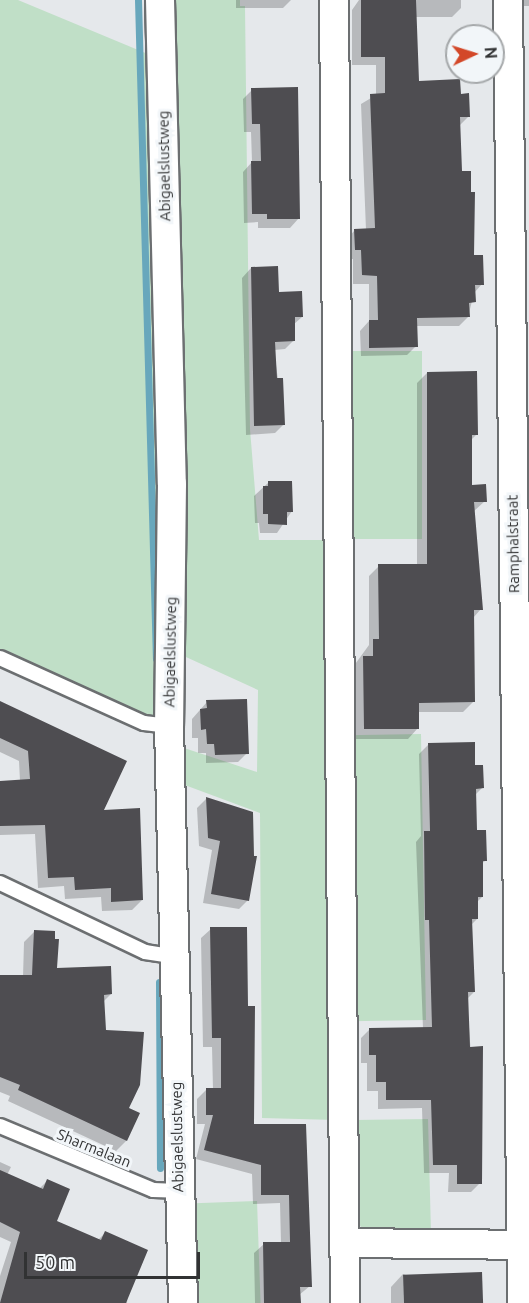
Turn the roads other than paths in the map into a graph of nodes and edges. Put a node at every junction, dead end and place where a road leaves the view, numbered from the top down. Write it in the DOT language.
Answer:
graph roads {
  1 [pos="160,0"];
  2 [pos="334,0"];
  3 [pos="508,0"];
  4 [pos="0,658"];
  5 [pos="169,726"];
  6 [pos="0,883"];
  7 [pos="175,957"];
  8 [pos="0,1126"];
  9 [pos="178,1191"];
  10 [pos="344,1243"];
  11 [pos="521,1245"];
  12 [pos="183,1303"];
  13 [pos="345,1303"];
  14 [pos="522,1303"];
  1 -- 5 [label="street, Abigaelslustweg"];
  2 -- 10 [label="street"];
  3 -- 11 [label="street, Ramphalstraat"];
  4 -- 5 [label="lane"];
  5 -- 7 [label="street, Abigaelslustweg"];
  6 -- 7 [label="lane"];
  7 -- 9 [label="street, Abigaelslustweg"];
  8 -- 9 [label="lane, Sharmalaan"];
  9 -- 12 [label="street, Abigaelslustweg"];
  10 -- 11 [label="street"];
  10 -- 13 [label="street"];
  11 -- 14 [label="street, Ramphalstraat"];
}
